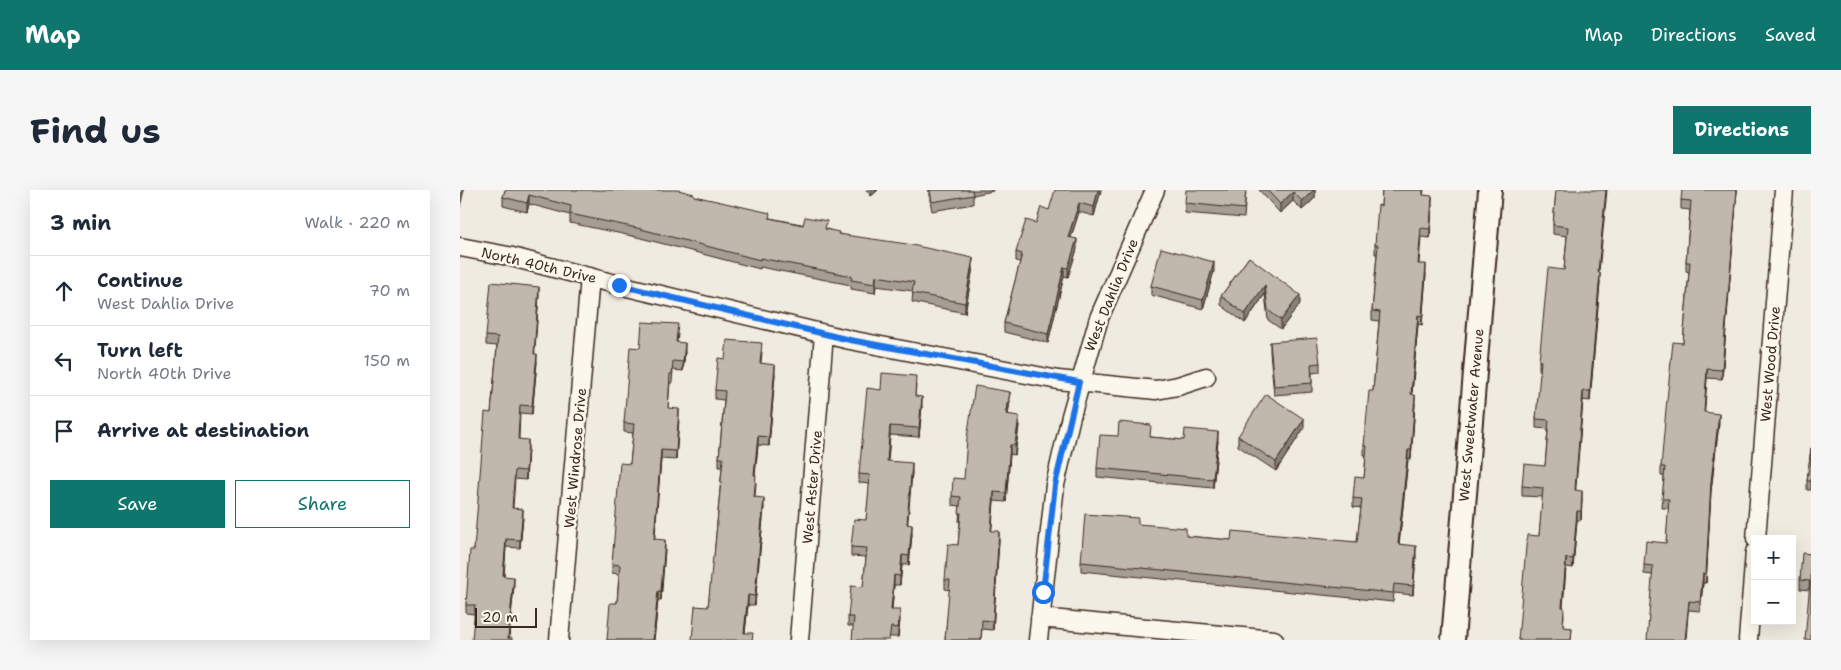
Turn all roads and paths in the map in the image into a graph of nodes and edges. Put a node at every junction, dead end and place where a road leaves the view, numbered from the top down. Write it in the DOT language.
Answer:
graph roads {
  1 [pos="1155,190"];
  2 [pos="1490,190"];
  3 [pos="1784,190"];
  4 [pos="460,247"];
  5 [pos="590,277"];
  6 [pos="824,334"];
  7 [pos="1206,377"];
  8 [pos="1079,382"];
  9 [pos="1756,535"];
  10 [pos="1753,580"];
  11 [pos="1040,618"];
  12 [pos="559,640"];
  13 [pos="799,640"];
  14 [pos="1038,640"];
  15 [pos="1274,640"];
  16 [pos="1453,640"];
  17 [pos="1748,640"];
  1 -- 8 [label="street, West Dahlia Drive"];
  2 -- 16 [label="street, West Sweetwater Avenue"];
  3 -- 9 [label="street, West Wood Drive"];
  4 -- 5 [label="street, North 40th Drive"];
  5 -- 6 [label="street, North 40th Drive"];
  5 -- 12 [label="street, West Windrose Drive"];
  6 -- 8 [label="street, North 40th Drive"];
  6 -- 13 [label="street, West Aster Drive"];
  7 -- 8 [label="street, North 40th Drive"];
  8 -- 11 [label="street, West Dahlia Drive"];
  10 -- 17 [label="street"];
  11 -- 14 [label="street, West Dahlia Drive"];
  11 -- 15 [label="street"];
}
